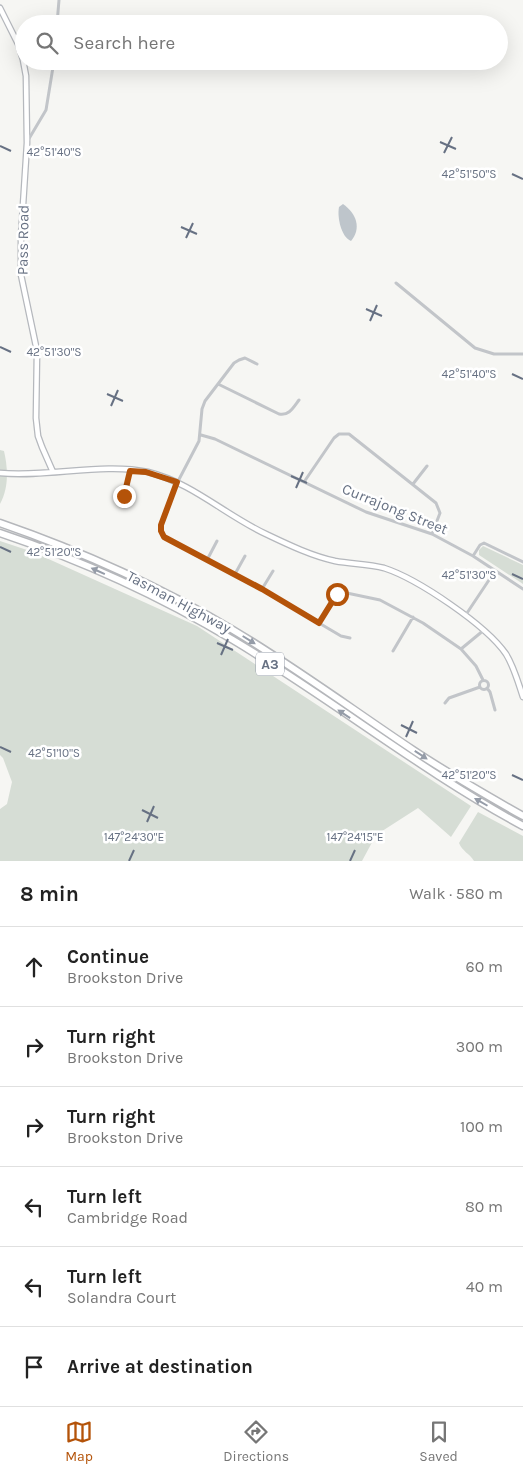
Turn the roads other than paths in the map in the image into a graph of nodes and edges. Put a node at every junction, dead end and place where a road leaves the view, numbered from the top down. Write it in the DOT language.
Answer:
graph roads {
  1 [pos="59,0"];
  2 [pos="0,8"];
  3 [pos="58,15"];
  4 [pos="15,37"];
  5 [pos="25,70"];
  6 [pos="53,70"];
  7 [pos="27,143"];
  8 [pos="396,283"];
  9 [pos="523,354"];
  10 [pos="257,364"];
  11 [pos="218,384"];
  12 [pos="299,400"];
  13 [pos="200,435"];
  14 [pos="427,466"];
  15 [pos="130,471"];
  16 [pos="0,472"];
  17 [pos="53,472"];
  18 [pos="177,482"];
  19 [pos="304,482"];
  20 [pos="412,484"];
  21 [pos="124,496"];
  22 [pos="0,523"];
  23 [pos="0,533"];
  24 [pos="432,534"];
  25 [pos="217,541"];
  26 [pos="245,556"];
  27 [pos="472,556"];
  28 [pos="208,560"];
  29 [pos="523,562"];
  30 [pos="273,571"];
  31 [pos="495,571"];
  32 [pos="235,574"];
  33 [pos="262,589"];
  34 [pos="523,589"];
  35 [pos="465,616"];
  36 [pos="413,617"];
  37 [pos="319,623"];
  38 [pos="484,630"];
  39 [pos="350,638"];
  40 [pos="461,649"];
  41 [pos="393,651"];
  42 [pos="484,680"];
  43 [pos="480,687"];
  44 [pos="488,688"];
  45 [pos="523,696"];
  46 [pos="445,703"];
  47 [pos="494,710"];
  48 [pos="523,816"];
  49 [pos="523,826"];
  1 -- 3 [label="street"];
  2 -- 4 [label="main road, Pass Road"];
  5 -- 7 [label="main road, Pass Road"];
  6 -- 7 [label="street"];
  7 -- 17 [label="main road, Pass Road"];
  8 -- 9 [label="street"];
  10 -- 11 [label="street"];
  11 -- 12 [label="street"];
  11 -- 13 [label="street"];
  13 -- 18 [label="street"];
  13 -- 19 [label="street, Currajong Street"];
  14 -- 20 [label="street"];
  15 -- 17 [label="main road"];
  15 -- 18 [label="main road"];
  15 -- 21 [label="street"];
  16 -- 17 [label="main road"];
  18 -- 28 [label="street"];
  18 -- 35 [label="main road"];
  19 -- 20 [label="street"];
  19 -- 24 [label="street, Currajong Street"];
  20 -- 24 [label="street"];
  22 -- 48 [label="highway, Tasman Highway / A3, one-way"];
  49 -- 23 [label="highway, Tasman Highway / A3, one-way"];
  24 -- 27 [label="street, Currajong Street"];
  25 -- 28 [label="street"];
  26 -- 32 [label="street"];
  27 -- 29 [label="street"];
  27 -- 31 [label="street, Currajong Street"];
  28 -- 32 [label="street"];
  30 -- 33 [label="street"];
  31 -- 34 [label="street, Currajong Street"];
  31 -- 35 [label="street"];
  32 -- 33 [label="street"];
  33 -- 37 [label="street"];
  35 -- 38 [label="main road"];
  36 -- 37 [label="street"];
  36 -- 40 [label="street"];
  36 -- 41 [label="street"];
  37 -- 39 [label="street"];
  38 -- 40 [label="street"];
  38 -- 45 [label="main road"];
  40 -- 42 [label="street"];
  42 -- 43 [label="street"];
  42 -- 44 [label="street"];
  43 -- 44 [label="street"];
  43 -- 46 [label="street"];
  44 -- 47 [label="street"];
}
